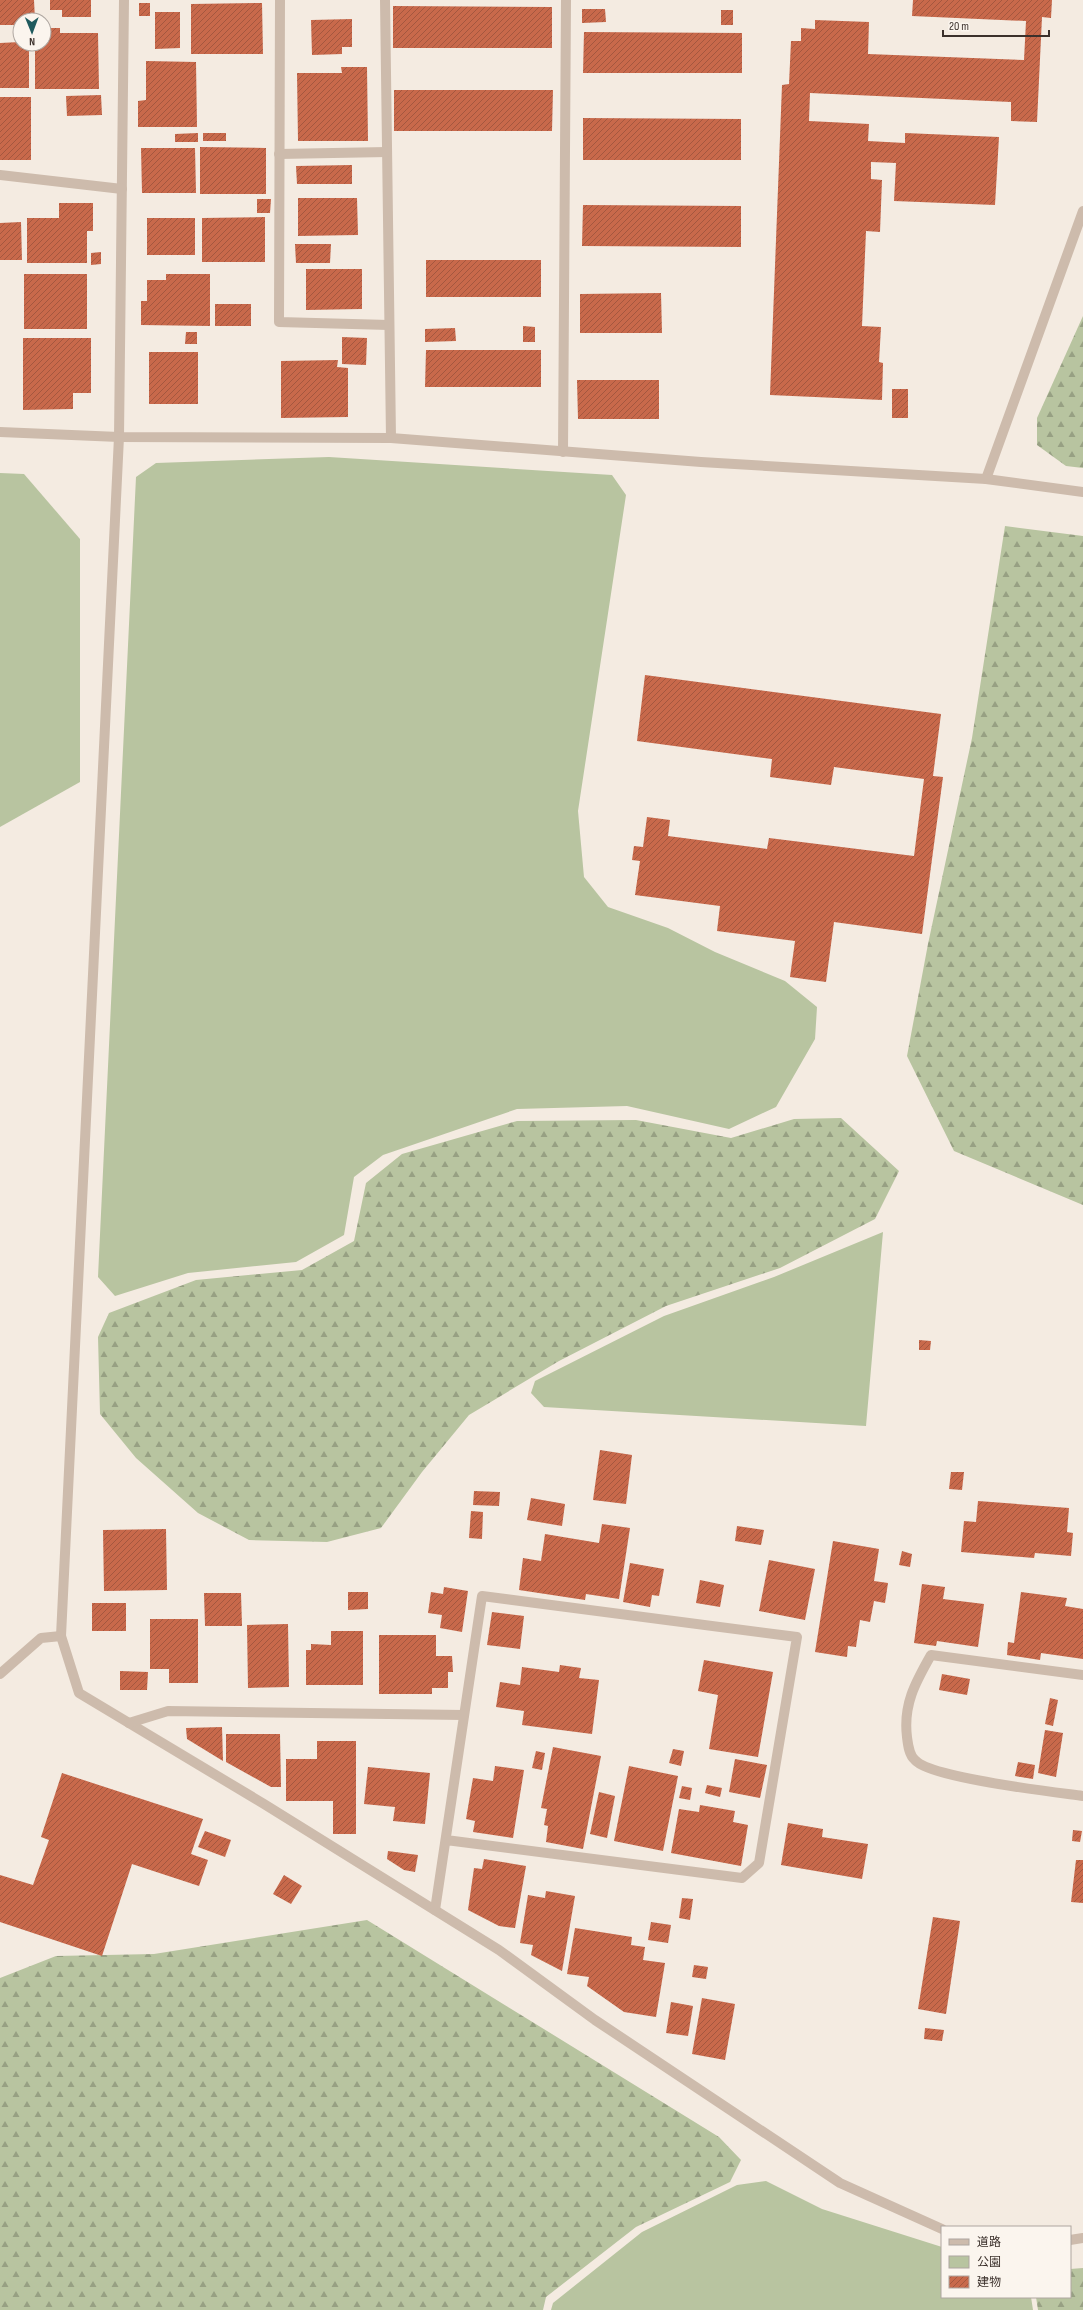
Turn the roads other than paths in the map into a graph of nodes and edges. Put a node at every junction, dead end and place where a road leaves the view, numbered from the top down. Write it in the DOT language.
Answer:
graph roads {
  1 [pos="124,0"];
  2 [pos="280,0"];
  3 [pos="385,0"];
  4 [pos="566,0"];
  5 [pos="387,152"];
  6 [pos="279,154"];
  7 [pos="0,175"];
  8 [pos="122,189"];
  9 [pos="1083,211"];
  10 [pos="389,325"];
  11 [pos="0,432"];
  12 [pos="119,437"];
  13 [pos="391,438"];
  14 [pos="563,452"];
  15 [pos="986,479"];
  16 [pos="1083,492"];
  17 [pos="61,1636"];
  18 [pos="0,1674"];
  19 [pos="1083,1675"];
  20 [pos="464,1715"];
  21 [pos="129,1723"];
  22 [pos="1083,1796"];
  23 [pos="446,1840"];
  24 [pos="435,1910"];
  25 [pos="941,2229"];
  26 [pos="1083,2238"];
  27 [pos="1071,2240"];
  1 -- 8 [label="street"];
  2 -- 6 [label="street"];
  3 -- 5 [label="street"];
  4 -- 14 [label="street"];
  5 -- 6 [label="street"];
  5 -- 10 [label="street"];
  6 -- 10 [label="street"];
  7 -- 8 [label="street"];
  8 -- 12 [label="street"];
  9 -- 15 [label="street"];
  10 -- 13 [label="street"];
  11 -- 12 [label="street"];
  12 -- 13 [label="street"];
  12 -- 17 [label="street"];
  13 -- 14 [label="street"];
  14 -- 15 [label="street"];
  15 -- 16 [label="street"];
  17 -- 18 [label="street"];
  17 -- 21 [label="street"];
  19 -- 22 [label="street"];
  20 -- 21 [label="street"];
  20 -- 23 [label="street"];
  20 -- 23 [label="street"];
  21 -- 24 [label="street"];
  23 -- 24 [label="street"];
  24 -- 25 [label="street"];
  26 -- 27 [label="street"];
}
